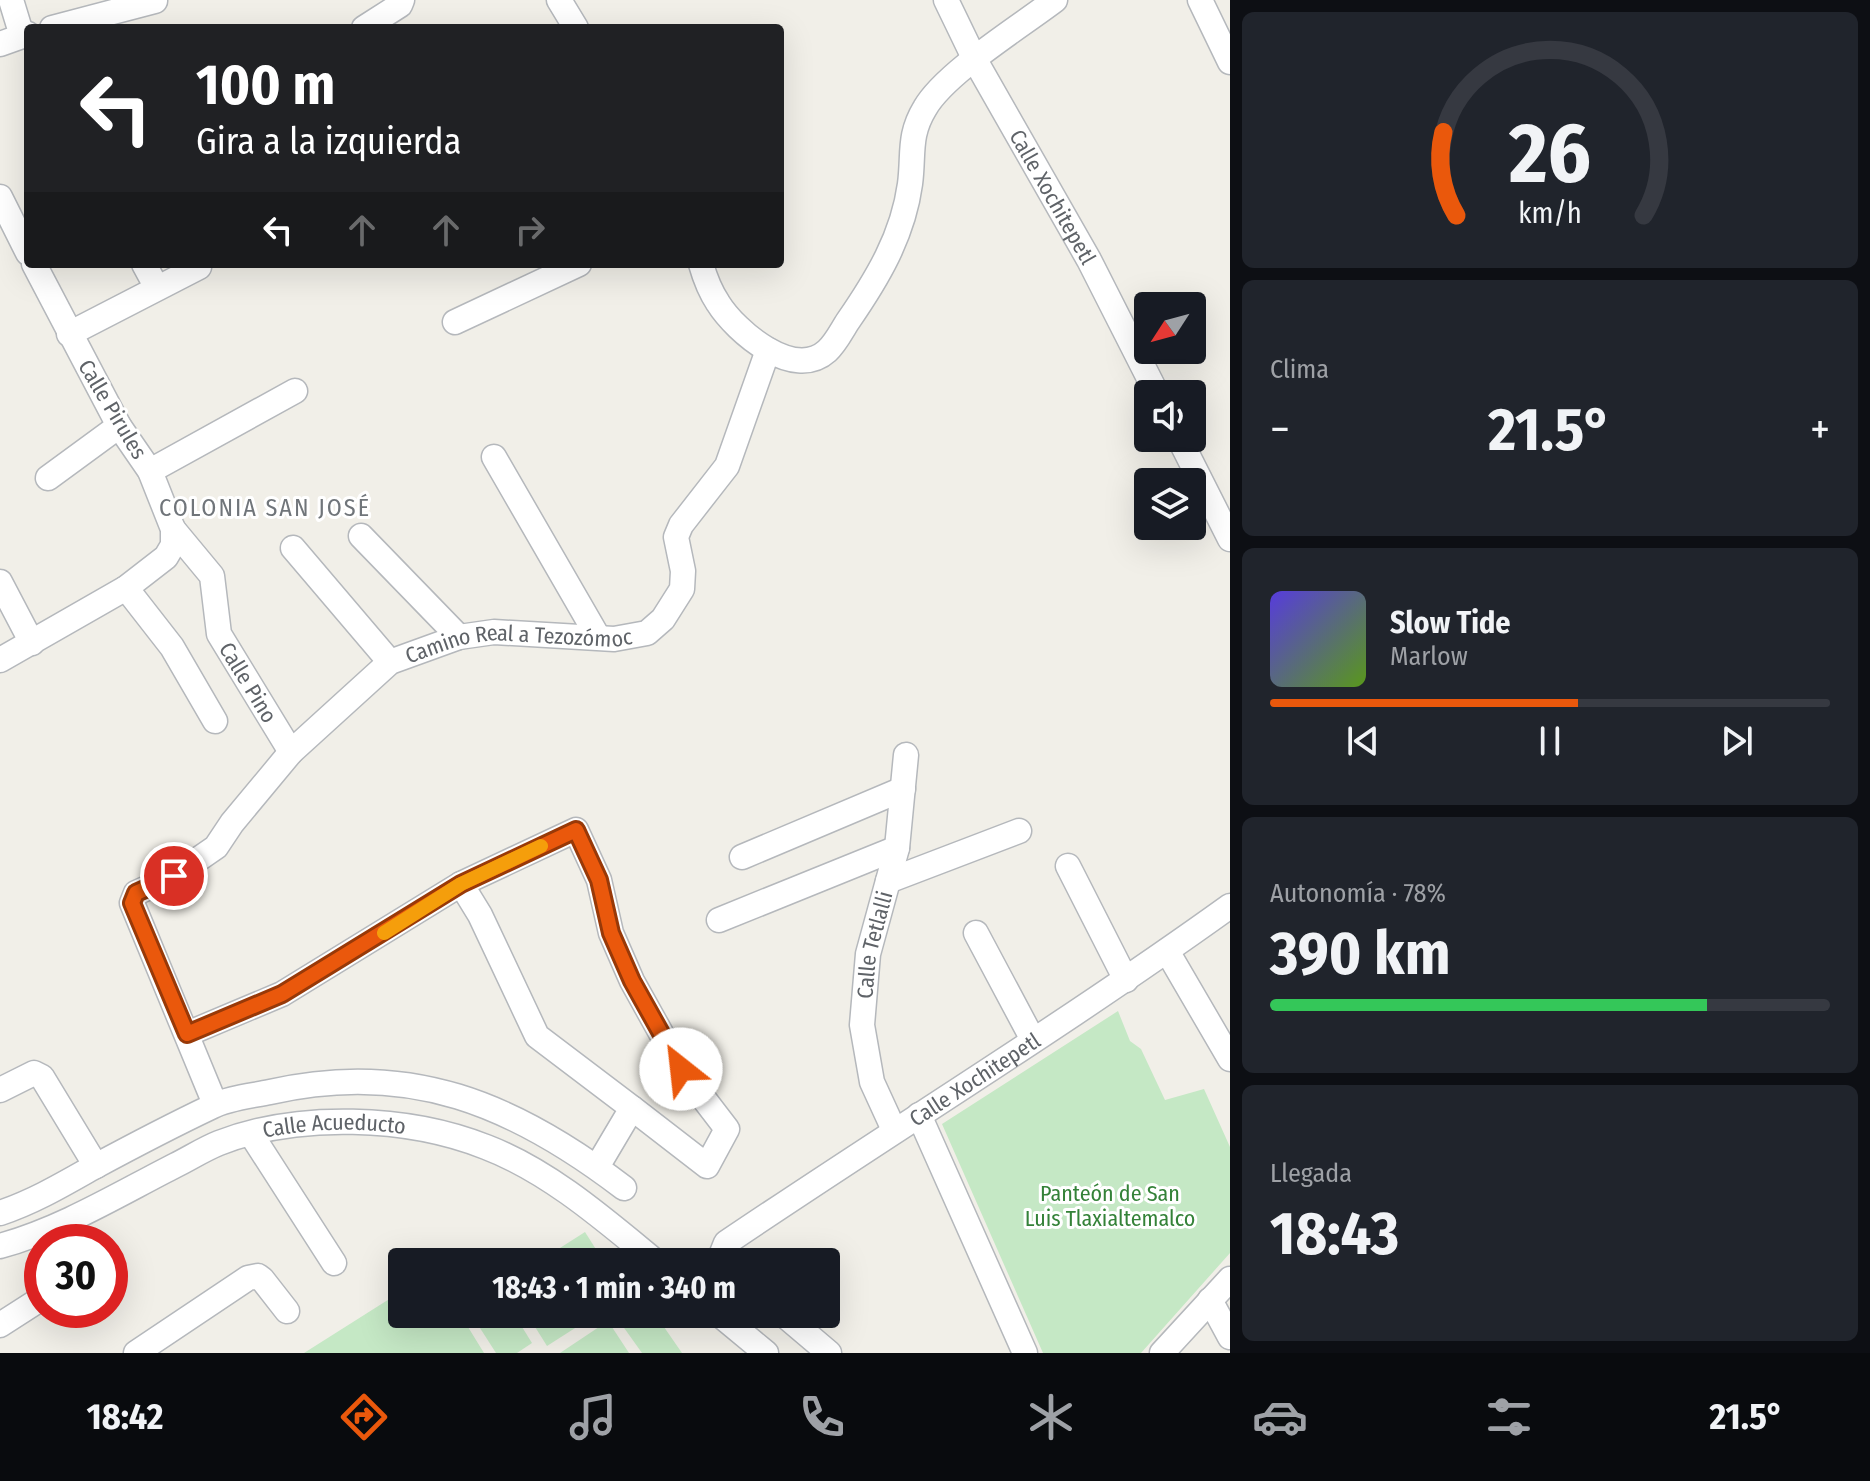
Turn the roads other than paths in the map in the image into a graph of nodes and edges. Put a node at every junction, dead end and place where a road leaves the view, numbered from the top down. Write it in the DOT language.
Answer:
graph roads {
  1 [pos="11,0"];
  2 [pos="402,0"];
  3 [pos="559,0"];
  4 [pos="946,0"];
  5 [pos="1055,0"];
  6 [pos="1200,0"];
  7 [pos="155,1"];
  8 [pos="67,24"];
  9 [pos="375,24"];
  10 [pos="574,24"];
  11 [pos="17,38"];
  12 [pos="975,60"];
  13 [pos="1230,62"];
  14 [pos="0,197"];
  15 [pos="24,245"];
  16 [pos="36,268"];
  17 [pos="146,268"];
  18 [pos="197,268"];
  19 [pos="570,268"];
  20 [pos="703,268"];
  21 [pos="157,288"];
  22 [pos="455,322"];
  23 [pos="69,334"];
  24 [pos="768,350"];
  25 [pos="1150,380"];
  26 [pos="295,391"];
  27 [pos="119,426"];
  28 [pos="1186,452"];
  29 [pos="494,457"];
  30 [pos="150,471"];
  31 [pos="48,478"];
  32 [pos="173,529"];
  33 [pos="361,536"];
  34 [pos="1230,539"];
  35 [pos="293,548"];
  36 [pos="0,582"];
  37 [pos="126,588"];
  38 [pos="459,637"];
  39 [pos="598,637"];
  40 [pos="32,643"];
  41 [pos="0,660"];
  42 [pos="390,662"];
  43 [pos="215,721"];
  44 [pos="291,752"];
  45 [pos="906,755"];
  46 [pos="903,789"];
  47 [pos="1019,831"];
  48 [pos="897,848"];
  49 [pos="742,857"];
  50 [pos="1068,866"];
  51 [pos="888,881"];
  52 [pos="461,884"];
  53 [pos="1230,906"];
  54 [pos="719,920"];
  55 [pos="976,933"];
  56 [pos="1167,951"];
  57 [pos="1126,980"];
  58 [pos="187,1034"];
  59 [pos="1033,1040"];
  60 [pos="1230,1059"];
  61 [pos="0,1090"];
  62 [pos="215,1104"];
  63 [pos="632,1108"];
  64 [pos="919,1115"];
  65 [pos="894,1130"];
  66 [pos="251,1134"];
  67 [pos="96,1166"];
  68 [pos="597,1167"];
  69 [pos="624,1188"];
  70 [pos="0,1213"];
  71 [pos="602,1218"];
  72 [pos="0,1246"];
  73 [pos="639,1248"];
  74 [pos="725,1248"];
  75 [pos="334,1263"];
  76 [pos="1230,1279"];
  77 [pos="1210,1300"];
  78 [pos="24,1310"];
  79 [pos="287,1311"];
  80 [pos="0,1325"];
  81 [pos="736,1328"];
  82 [pos="800,1328"];
  83 [pos="1230,1337"];
  84 [pos="136,1353"];
  85 [pos="766,1353"];
  86 [pos="829,1353"];
  87 [pos="1025,1353"];
  88 [pos="1162,1353"];
  1 -- 11 [label="street"];
  2 -- 9 [label="street"];
  3 -- 10 [label="street"];
  4 -- 12 [label="street, Calle Xochitepetl"];
  5 -- 12 [label="street"];
  6 -- 13 [label="street"];
  7 -- 8 [label="street"];
  12 -- 24 [label="street"];
  12 -- 25 [label="street, Calle Xochitepetl"];
  14 -- 15 [label="street"];
  16 -- 23 [label="street, Calle Pirules"];
  17 -- 21 [label="street"];
  18 -- 21 [label="street"];
  19 -- 22 [label="street"];
  20 -- 24 [label="street"];
  21 -- 23 [label="street"];
  23 -- 27 [label="street, Calle Pirules"];
  24 -- 39 [label="street, Camino Real a Tezozómoc"];
  26 -- 30 [label="street"];
  27 -- 30 [label="street, Calle Pirules"];
  27 -- 31 [label="street"];
  28 -- 34 [label="street"];
  29 -- 39 [label="street"];
  30 -- 32 [label="street, Calle Pirules"];
  32 -- 37 [label="street"];
  32 -- 44 [label="street, Calle Pino"];
  33 -- 38 [label="street"];
  35 -- 42 [label="street"];
  36 -- 40 [label="street"];
  37 -- 40 [label="street"];
  37 -- 43 [label="street"];
  38 -- 39 [label="street, Camino Real a Tezozómoc"];
  38 -- 42 [label="street, Camino Real a Tezozómoc"];
  40 -- 41 [label="street"];
  42 -- 44 [label="street, Camino Real a Tezozómoc"];
  44 -- 58 [label="street, Camino Real a Tezozómoc"];
  45 -- 46 [label="street, Calle Tetlalli"];
  46 -- 48 [label="street, Calle Tetlalli"];
  46 -- 49 [label="street"];
  47 -- 51 [label="street"];
  48 -- 51 [label="street, Calle Tetlalli"];
  48 -- 54 [label="street"];
  50 -- 57 [label="street"];
  51 -- 65 [label="street, Calle Tetlalli"];
  52 -- 58 [label="street"];
  52 -- 63 [label="street"];
  52 -- 63 [label="street"];
  53 -- 56 [label="street, Calle Xochitepetl"];
  55 -- 59 [label="street"];
  56 -- 57 [label="street, Calle Xochitepetl"];
  56 -- 60 [label="street"];
  57 -- 59 [label="street, Calle Xochitepetl"];
  58 -- 62 [label="street, Camino Real a Tezozómoc"];
  59 -- 64 [label="street, Calle Xochitepetl"];
  61 -- 67 [label="street"];
  62 -- 67 [label="street, Calle Acueducto"];
  62 -- 68 [label="street, Calle Acueducto"];
  63 -- 68 [label="street"];
  64 -- 65 [label="street, Calle Xochitepetl"];
  64 -- 87 [label="street"];
  65 -- 74 [label="street, Calle Xochitepetl"];
  66 -- 71 [label="street, Calle Acueducto"];
  66 -- 72 [label="street, Calle Acueducto"];
  66 -- 75 [label="street"];
  67 -- 70 [label="street, Calle Acueducto"];
  68 -- 69 [label="street, Calle Acueducto"];
  68 -- 71 [label="street"];
  71 -- 73 [label="street, Calle Acueducto"];
  76 -- 77 [label="street"];
  77 -- 83 [label="street"];
  77 -- 88 [label="street"];
  78 -- 80 [label="street"];
  79 -- 84 [label="street"];
  81 -- 85 [label="street"];
  82 -- 86 [label="street"];
}
